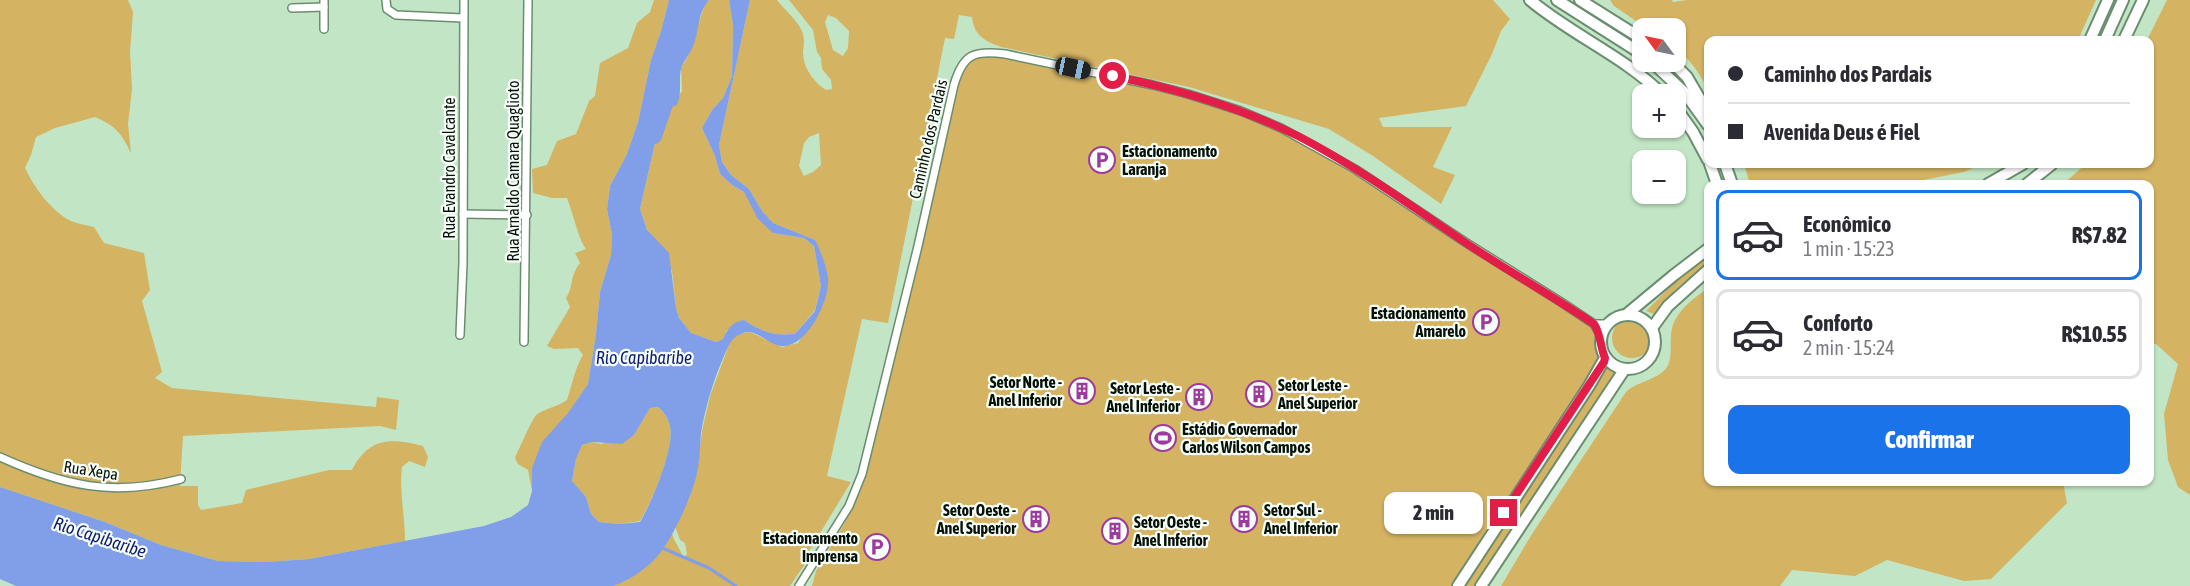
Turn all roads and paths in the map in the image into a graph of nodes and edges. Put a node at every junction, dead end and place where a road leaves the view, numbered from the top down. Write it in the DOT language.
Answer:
graph roads {
  1 [pos="386,0"];
  2 [pos="464,0"];
  3 [pos="528,0"];
  4 [pos="1530,0"];
  5 [pos="1557,0"];
  6 [pos="1580,0"];
  7 [pos="2108,0"];
  8 [pos="2123,0"];
  9 [pos="2143,0"];
  10 [pos="324,3"];
  11 [pos="292,8"];
  12 [pos="463,18"];
  13 [pos="324,28"];
  14 [pos="1632,33"];
  15 [pos="2092,36"];
  16 [pos="2107,36"];
  17 [pos="2126,36"];
  18 [pos="1632,48"];
  19 [pos="1663,72"];
  20 [pos="1680,72"];
  21 [pos="1652,84"];
  22 [pos="1704,105"];
  23 [pos="1704,119"];
  24 [pos="1686,122"];
  25 [pos="1704,153"];
  26 [pos="2016,168"];
  27 [pos="2047,168"];
  28 [pos="1995,180"];
  29 [pos="2032,180"];
  30 [pos="463,214"];
  31 [pos="527,215"];
  32 [pos="1704,252"];
  33 [pos="1704,274"];
  34 [pos="1627,315"];
  35 [pos="1594,324"];
  36 [pos="1607,324"];
  37 [pos="1652,328"];
  38 [pos="460,335"];
  39 [pos="1601,336"];
  40 [pos="524,342"];
  41 [pos="1605,358"];
  42 [pos="1624,370"];
  43 [pos="0,457"];
  44 [pos="182,479"];
  45 [pos="805,582"];
  46 [pos="800,586"];
  47 [pos="1458,586"];
  48 [pos="1481,586"];
  1 -- 12 [label="street"];
  2 -- 12 [label="street, Rua Evandro Cavalcante"];
  3 -- 31 [label="street, Rua Arnaldo Camara Quaglioto"];
  4 -- 21 [label="main road"];
  5 -- 18 [label="main road"];
  6 -- 14 [label="main road"];
  7 -- 15 [label="main road"];
  8 -- 16 [label="main road"];
  9 -- 17 [label="main road"];
  10 -- 11 [label="street"];
  10 -- 13 [label="street"];
  12 -- 30 [label="street, Rua Evandro Cavalcante"];
  19 -- 23 [label="main road"];
  20 -- 22 [label="main road"];
  24 -- 25 [label="main road"];
  26 -- 28 [label="main road"];
  27 -- 29 [label="main road"];
  30 -- 31 [label="street"];
  30 -- 38 [label="street, Rua Evandro Cavalcante"];
  31 -- 40 [label="street, Rua Arnaldo Camara Quaglioto"];
  32 -- 34 [label="main road"];
  33 -- 37 [label="main road"];
  34 -- 36 [label="main road"];
  34 -- 37 [label="main road"];
  35 -- 36 [label="street"];
  35 -- 39 [label="street, Caminho dos Pardais"];
  35 -- 45 [label="street, Caminho dos Pardais"];
  36 -- 39 [label="main road"];
  37 -- 42 [label="main road"];
  39 -- 41 [label="main road"];
  41 -- 42 [label="main road"];
  41 -- 47 [label="main road"];
  42 -- 48 [label="main road"];
  43 -- 44 [label="street, Rua Xepa"];
  45 -- 46 [label="street, Caminho dos Pardais"];
}
